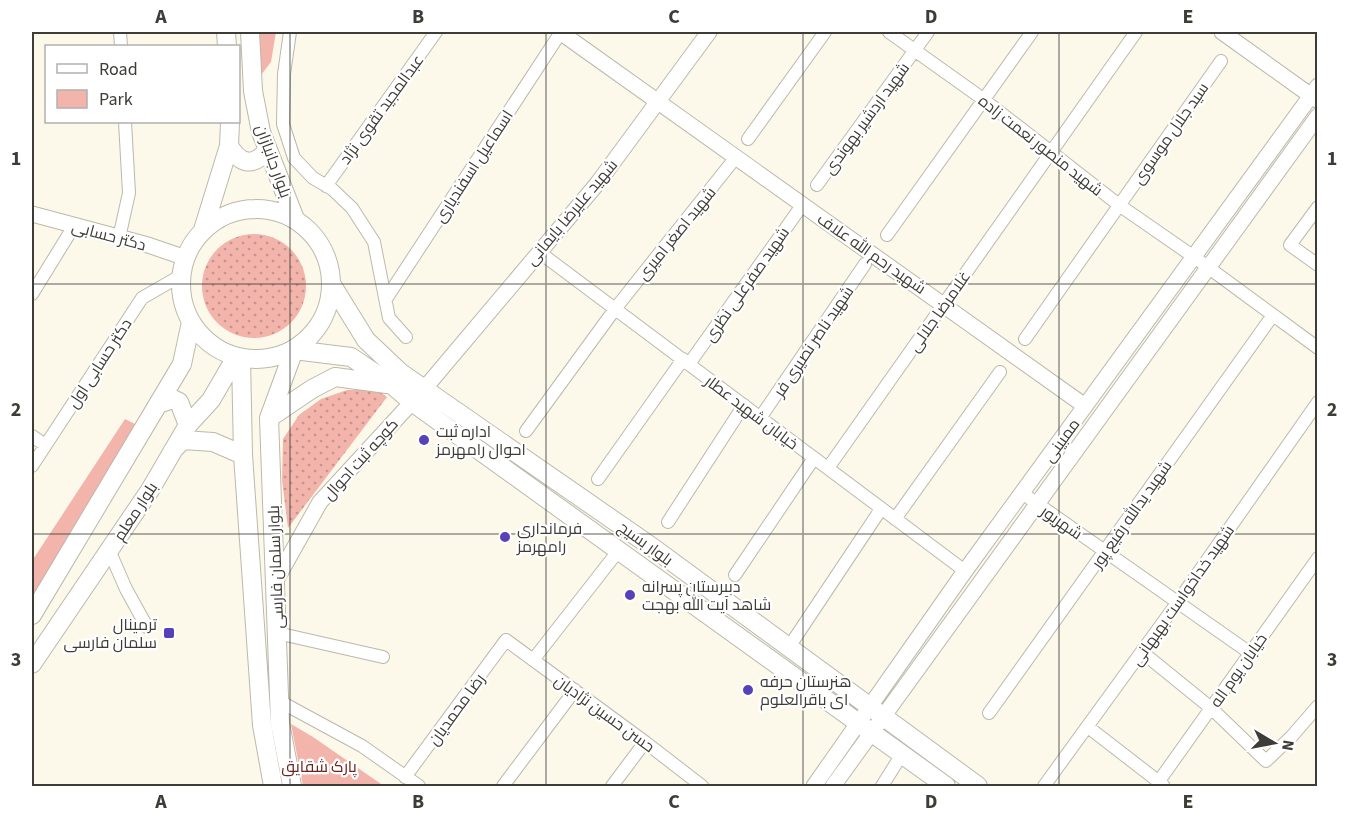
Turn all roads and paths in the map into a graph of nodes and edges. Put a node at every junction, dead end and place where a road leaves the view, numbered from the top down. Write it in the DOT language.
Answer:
graph roads {
  1 [pos="250,32"];
  2 [pos="290,32"];
  3 [pos="436,32"];
  4 [pos="561,32"];
  5 [pos="709,32"];
  6 [pos="825,32"];
  7 [pos="889,32"];
  8 [pos="928,32"];
  9 [pos="1032,32"];
  10 [pos="1136,32"];
  11 [pos="1222,32"];
  12 [pos="914,51"];
  13 [pos="1221,61"];
  14 [pos="1315,94"];
  15 [pos="983,99"];
  16 [pos="657,101"];
  17 [pos="1317,116"];
  18 [pos="125,123"];
  19 [pos="230,123"];
  20 [pos="748,139"];
  21 [pos="229,146"];
  22 [pos="268,150"];
  23 [pos="1050,153"];
  24 [pos="736,157"];
  25 [pos="818,185"];
  26 [pos="326,186"];
  27 [pos="803,204"];
  28 [pos="1119,205"];
  29 [pos="1317,207"];
  30 [pos="32,214"];
  31 [pos="295,219"];
  32 [pos="74,226"];
  33 [pos="203,230"];
  34 [pos="887,235"];
  35 [pos="119,237"];
  36 [pos="538,252"];
  37 [pos="1194,257"];
  38 [pos="865,264"];
  39 [pos="1317,265"];
  40 [pos="184,266"];
  41 [pos="1208,267"];
  42 [pos="332,285"];
  43 [pos="32,294"];
  44 [pos="386,299"];
  45 [pos="944,304"];
  46 [pos="615,309"];
  47 [pos="1273,315"];
  48 [pos="191,322"];
  49 [pos="406,338"];
  50 [pos="1025,339"];
  51 [pos="366,340"];
  52 [pos="1317,348"];
  53 [pos="294,350"];
  54 [pos="351,357"];
  55 [pos="238,358"];
  56 [pos="686,362"];
  57 [pos="1000,372"];
  58 [pos="391,384"];
  59 [pos="425,388"];
  60 [pos="412,402"];
  61 [pos="1317,402"];
  62 [pos="158,404"];
  63 [pos="744,405"];
  64 [pos="1085,406"];
  65 [pos="269,418"];
  66 [pos="760,418"];
  67 [pos="188,424"];
  68 [pos="526,430"];
  69 [pos="32,436"];
  70 [pos="45,445"];
  71 [pos="170,454"];
  72 [pos="243,455"];
  73 [pos="814,458"];
  74 [pos="32,466"];
  75 [pos="828,468"];
  76 [pos="598,479"];
  77 [pos="1022,493"];
  78 [pos="1036,503"];
  79 [pos="881,509"];
  80 [pos="896,519"];
  81 [pos="668,522"];
  82 [pos="110,550"];
  83 [pos="619,550"];
  84 [pos="1105,552"];
  85 [pos="1317,558"];
  86 [pos="673,563"];
  87 [pos="965,571"];
  88 [pos="735,575"];
  89 [pos="660,581"];
  90 [pos="275,582"];
  91 [pos="1177,603"];
  92 [pos="32,615"];
  93 [pos="147,627"];
  94 [pos="277,633"];
  95 [pos="506,640"];
  96 [pos="789,647"];
  97 [pos="1142,652"];
  98 [pos="1250,653"];
  99 [pos="383,657"];
  100 [pos="533,660"];
  101 [pos="32,664"];
  102 [pos="574,690"];
  103 [pos="279,701"];
  104 [pos="1317,706"];
  105 [pos="1211,708"];
  106 [pos="876,712"];
  107 [pos="988,713"];
  108 [pos="1088,727"];
  109 [pos="864,728"];
  110 [pos="645,742"];
  111 [pos="902,754"];
  112 [pos="405,777"];
  113 [pos="1162,784"];
  114 [pos="273,786"];
  115 [pos="292,786"];
  116 [pos="419,786"];
  117 [pos="503,786"];
  118 [pos="612,786"];
  119 [pos="702,786"];
  120 [pos="814,786"];
  121 [pos="832,786"];
  122 [pos="882,786"];
  123 [pos="946,786"];
  124 [pos="978,786"];
  125 [pos="1044,786"];
  1 -- 22 [label="main road, بلوار جانبازان"];
  2 -- 26 [label="street"];
  3 -- 26 [label="street, عبدالمجید تقوی نژاد"];
  4 -- 16 [label="street, شهید رحم الله علاف"];
  4 -- 44 [label="street, اسماعیل اسفندیاری"];
  5 -- 16 [label="street, شهید علیرضا بایمانی"];
  6 -- 20 [label="street"];
  7 -- 12 [label="street, شهید منصور نعمت زاده"];
  8 -- 12 [label="street, شهید اردشیر بهوندی"];
  9 -- 15 [label="street"];
  10 -- 23 [label="street, غلامرضا جلالی"];
  11 -- 14 [label="street"];
  12 -- 15 [label="street, شهید منصور نعمت زاده"];
  12 -- 25 [label="street, شهید اردشیر بهوندی"];
  13 -- 28 [label="street, سید جلال موسوی"];
  14 -- 37 [label="street, ممبینی"];
  15 -- 23 [label="street, شهید منصور نعمت زاده"];
  15 -- 34 [label="street"];
  16 -- 24 [label="street, شهید رحم الله علاف"];
  16 -- 36 [label="street, شهید علیرضا بایمانی"];
  17 -- 41 [label="street, ممبینی"];
  18 -- 35 [label="street"];
  19 -- 21 [label="main road, بلوار جانبازان"];
  21 -- 22 [label="main road"];
  21 -- 33 [label="main road, بلوار جانبازان"];
  22 -- 31 [label="main road, بلوار جانبازان"];
  23 -- 28 [label="street, شهید منصور نعمت زاده"];
  23 -- 45 [label="street, غلامرضا جلالی"];
  24 -- 27 [label="street, شهید رحم الله علاف"];
  24 -- 46 [label="street, شهید اصغر امیری"];
  26 -- 44 [label="street"];
  27 -- 45 [label="street, شهید رحم الله علاف"];
  27 -- 56 [label="street, شهید صفرعلی نظری"];
  28 -- 37 [label="street, شهید منصور نعمت زاده"];
  28 -- 50 [label="street, سید جلال موسوی"];
  29 -- 39 [label="street"];
  30 -- 32 [label="street, دکتر حسابی"];
  31 -- 33 [label="main road"];
  31 -- 42 [label="main road"];
  32 -- 35 [label="street, دکتر حسابی"];
  32 -- 43 [label="street"];
  33 -- 40 [label="main road"];
  35 -- 40 [label="street, دکتر حسابی"];
  36 -- 46 [label="street, خیابان شهید عطار"];
  36 -- 59 [label="street, شهید علیرضا بایمانی"];
  37 -- 41 [label="street, شهید منصور نعمت زاده"];
  37 -- 64 [label="street, ممبینی"];
  38 -- 66 [label="street, شهید ناصر نصیری فر"];
  40 -- 48 [label="main road"];
  40 -- 70 [label="street, دکتر حسابی اول"];
  41 -- 47 [label="street, شهید منصور نعمت زاده"];
  41 -- 78 [label="street, ممبینی"];
  42 -- 51 [label="main road, بلوار بسیج"];
  42 -- 53 [label="main road"];
  44 -- 49 [label="street"];
  45 -- 64 [label="street, شهید رحم الله علاف"];
  45 -- 75 [label="street, غلامرضا جلالی"];
  46 -- 56 [label="street, خیابان شهید عطار"];
  46 -- 68 [label="street, شهید اصغر امیری"];
  47 -- 52 [label="street, شهید منصور نعمت زاده"];
  47 -- 84 [label="street, شهید یدالله رفیع پور"];
  48 -- 55 [label="main road"];
  48 -- 62 [label="main road, بلوار معلم"];
  51 -- 54 [label="main road"];
  51 -- 59 [label="main road, بلوار بسیج"];
  53 -- 54 [label="main road, بلوار بسیج"];
  53 -- 55 [label="main road"];
  53 -- 65 [label="main road, بلوار سلمان فارسی"];
  54 -- 58 [label="main road, بلوار بسیج"];
  55 -- 67 [label="main road, بلوار معلم"];
  55 -- 72 [label="main road, بلوار سلمان فارسی"];
  56 -- 63 [label="street, خیابان شهید عطار"];
  56 -- 76 [label="street, شهید صفرعلی نظری"];
  57 -- 80 [label="street"];
  58 -- 60 [label="main road, بلوار بسیج"];
  58 -- 65 [label="main road"];
  59 -- 86 [label="main road, بلوار بسیج"];
  60 -- 83 [label="main road, بلوار بسیج"];
  60 -- 90 [label="street, کوچه ثبت احوال"];
  61 -- 91 [label="street, شهید خداخواست بهبهانی"];
  62 -- 67 [label="main road"];
  62 -- 92 [label="main road, بلوار معلم"];
  63 -- 66 [label="street, خیابان شهید عطار"];
  63 -- 81 [label="street"];
  64 -- 77 [label="street, ممبینی"];
  65 -- 90 [label="main road, بلوار سلمان فارسی"];
  66 -- 73 [label="street, خیابان شهید عطار"];
  67 -- 71 [label="main road, بلوار معلم"];
  69 -- 70 [label="street"];
  70 -- 74 [label="street, دکتر حسابی اول"];
  71 -- 72 [label="main road"];
  71 -- 82 [label="main road, بلوار معلم"];
  72 -- 114 [label="main road, بلوار سلمان فارسی"];
  73 -- 75 [label="street, خیابان شهید عطار"];
  73 -- 88 [label="street"];
  75 -- 79 [label="street, خیابان شهید عطار"];
  77 -- 78 [label="street, شهریور"];
  77 -- 87 [label="street, ممبینی"];
  78 -- 84 [label="street, شهریور"];
  78 -- 106 [label="street, ممبینی"];
  79 -- 80 [label="street, خیابان شهید عطار"];
  79 -- 96 [label="street"];
  80 -- 87 [label="street, خیابان شهید عطار"];
  82 -- 93 [label="street"];
  82 -- 101 [label="main road, بلوار معلم"];
  83 -- 89 [label="main road, بلوار بسیج"];
  83 -- 100 [label="street"];
  84 -- 91 [label="street, شهریور"];
  84 -- 107 [label="street, شهید یدالله رفیع پور"];
  85 -- 98 [label="street, خیابان یوم اله"];
  86 -- 89 [label="main road"];
  86 -- 96 [label="main road, بلوار بسیج"];
  87 -- 106 [label="street, ممبینی"];
  89 -- 109 [label="main road, بلوار بسیج"];
  90 -- 94 [label="main road, بلوار سلمان فارسی"];
  91 -- 97 [label="street, شهید خداخواست بهبهانی"];
  91 -- 98 [label="street, شهریور"];
  94 -- 99 [label="street"];
  94 -- 103 [label="main road, بلوار سلمان فارسی"];
  95 -- 100 [label="street, حسن حسین نژادیان"];
  95 -- 112 [label="street, رضا محمدیان"];
  96 -- 106 [label="main road, بلوار بسیج"];
  97 -- 105 [label="street"];
  97 -- 108 [label="street, شهید خداخواست بهبهانی"];
  98 -- 105 [label="street, خیابان یوم اله"];
  100 -- 102 [label="street, حسن حسین نژادیان"];
  102 -- 110 [label="street, حسن حسین نژادیان"];
  102 -- 117 [label="street"];
  103 -- 112 [label="street"];
  103 -- 115 [label="main road, بلوار سلمان فارسی"];
  104 -- 105 [label="street"];
  105 -- 113 [label="street, خیابان یوم اله"];
  106 -- 109 [label="street"];
  106 -- 124 [label="main road, بلوار بسیج"];
  108 -- 113 [label="street"];
  108 -- 125 [label="street, شهید خداخواست بهبهانی"];
  109 -- 111 [label="main road, بلوار بسیج"];
  109 -- 120 [label="street"];
  109 -- 121 [label="street"];
  110 -- 118 [label="street"];
  110 -- 119 [label="street, حسن حسین نژادیان"];
  111 -- 122 [label="street"];
  111 -- 123 [label="main road, بلوار بسیج"];
  112 -- 116 [label="street"];
}
